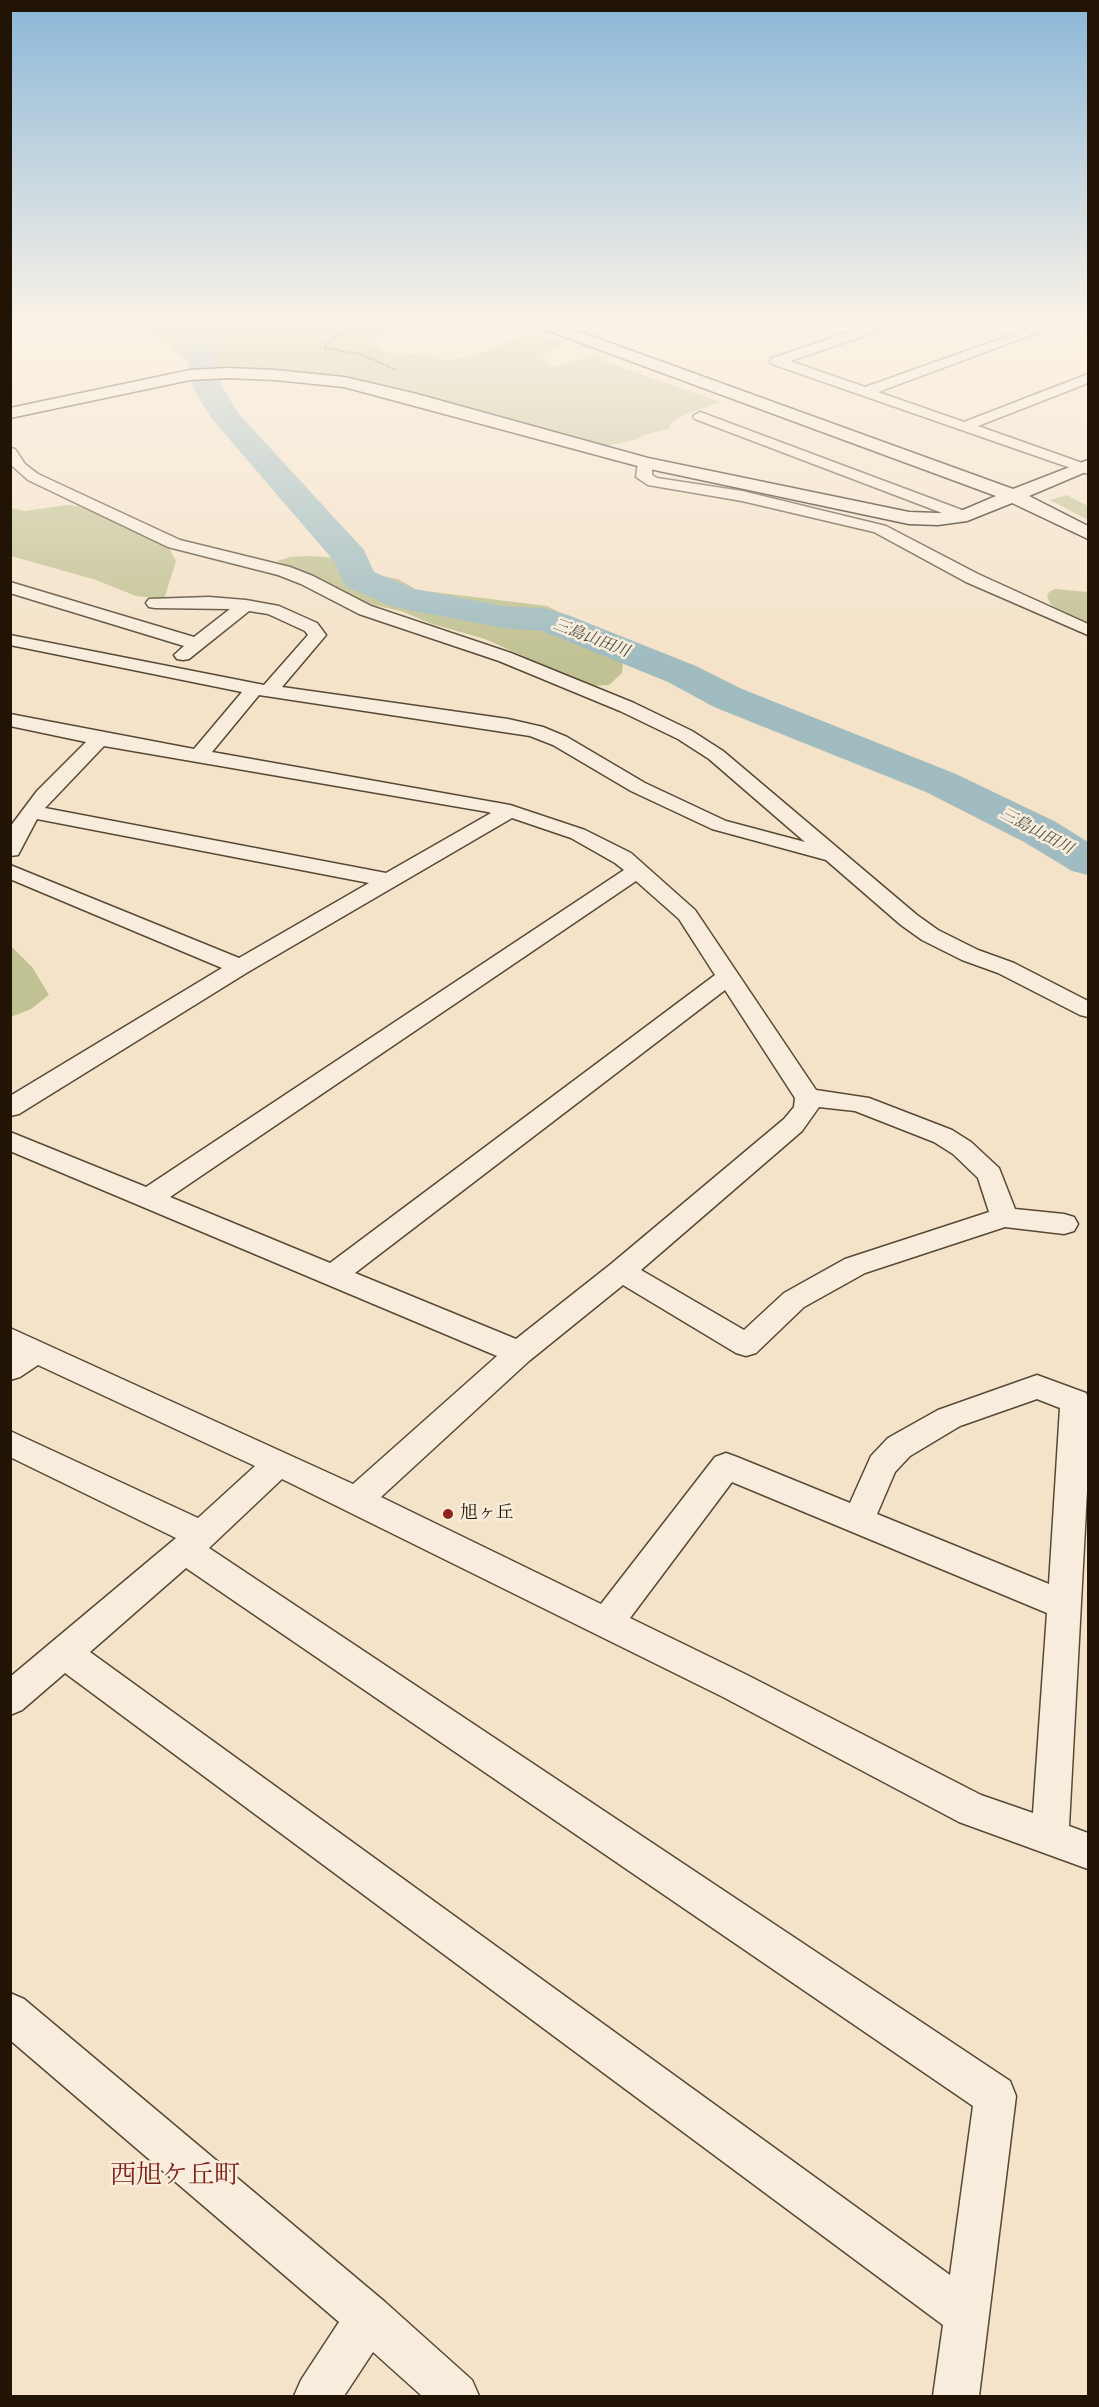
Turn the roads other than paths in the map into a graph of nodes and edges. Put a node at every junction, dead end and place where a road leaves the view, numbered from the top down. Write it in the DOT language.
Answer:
graph roads {
  1 [pos="534,432"];
  2 [pos="743,432"];
  3 [pos="839,432"];
  4 [pos="985,432"];
  5 [pos="10,452"];
  6 [pos="645,463"];
  7 [pos="1087,467"];
  8 [pos="1013,496"];
  9 [pos="964,516"];
  10 [pos="1089,533"];
  11 [pos="10,587"];
  12 [pos="155,603"];
  13 [pos="246,605"];
  14 [pos="1089,630"];
  15 [pos="10,640"];
  16 [pos="197,644"];
  17 [pos="163,671"];
  18 [pos="262,690"];
  19 [pos="10,720"];
  20 [pos="100,739"];
  21 [pos="199,756"];
  22 [pos="510,811"];
  23 [pos="31,812"];
  24 [pos="10,850"];
  25 [pos="833,856"];
  26 [pos="638,870"];
  27 [pos="10,871"];
  28 [pos="387,880"];
  29 [pos="240,967"];
  30 [pos="729,976"];
  31 [pos="1089,1010"];
  32 [pos="808,1098"];
  33 [pos="10,1108"];
  34 [pos="10,1141"];
  35 [pos="149,1198"];
  36 [pos="1004,1217"];
  37 [pos="1064,1224"];
  38 [pos="621,1271"];
  39 [pos="334,1275"];
  40 [pos="19,1353"];
  41 [pos="519,1353"];
  42 [pos="10,1443"];
  43 [pos="279,1463"];
  44 [pos="357,1500"];
  45 [pos="860,1520"];
  46 [pos="193,1542"];
  47 [pos="1064,1605"];
  48 [pos="605,1624"];
  49 [pos="65,1653"];
  50 [pos="16,1684"];
  51 [pos="1050,1836"];
  52 [pos="1089,1851"];
  53 [pos="10,2013"];
  54 [pos="967,2315"];
  55 [pos="369,2318"];
  56 [pos="317,2397"];
  57 [pos="456,2397"];
  58 [pos="956,2397"];
  1 -- 6 [label="street"];
  2 -- 9 [label="street"];
  3 -- 8 [label="street"];
  4 -- 7 [label="street"];
  5 -- 25 [label="street"];
  6 -- 9 [label="street"];
  6 -- 14 [label="street"];
  7 -- 8 [label="street"];
  8 -- 9 [label="street"];
  8 -- 10 [label="street"];
  11 -- 16 [label="street"];
  12 -- 13 [label="street"];
  13 -- 16 [label="street"];
  13 -- 18 [label="street"];
  15 -- 17 [label="street"];
  16 -- 17 [label="street"];
  17 -- 18 [label="street"];
  18 -- 21 [label="street"];
  18 -- 25 [label="street"];
  19 -- 20 [label="street"];
  20 -- 21 [label="street"];
  20 -- 23 [label="street"];
  21 -- 22 [label="street"];
  22 -- 26 [label="street"];
  22 -- 28 [label="street"];
  23 -- 24 [label="street"];
  23 -- 28 [label="street"];
  25 -- 31 [label="street"];
  26 -- 30 [label="street"];
  26 -- 35 [label="street"];
  27 -- 29 [label="street"];
  28 -- 29 [label="street"];
  29 -- 33 [label="street"];
  30 -- 32 [label="street"];
  30 -- 39 [label="street"];
  32 -- 36 [label="street"];
  32 -- 38 [label="street"];
  34 -- 35 [label="street"];
  35 -- 39 [label="street"];
  36 -- 37 [label="street"];
  36 -- 38 [label="street"];
  38 -- 41 [label="street"];
  39 -- 41 [label="street"];
  40 -- 43 [label="street"];
  41 -- 44 [label="street"];
  42 -- 46 [label="street"];
  43 -- 44 [label="street"];
  43 -- 46 [label="street"];
  44 -- 48 [label="street"];
  45 -- 47 [label="street"];
  45 -- 47 [label="street"];
  45 -- 48 [label="street"];
  46 -- 49 [label="street"];
  46 -- 54 [label="street"];
  47 -- 51 [label="street"];
  48 -- 51 [label="street"];
  49 -- 50 [label="street"];
  49 -- 54 [label="street"];
  51 -- 52 [label="street"];
  53 -- 55 [label="street"];
  54 -- 58 [label="street"];
  55 -- 56 [label="street"];
  55 -- 57 [label="street"];
}
